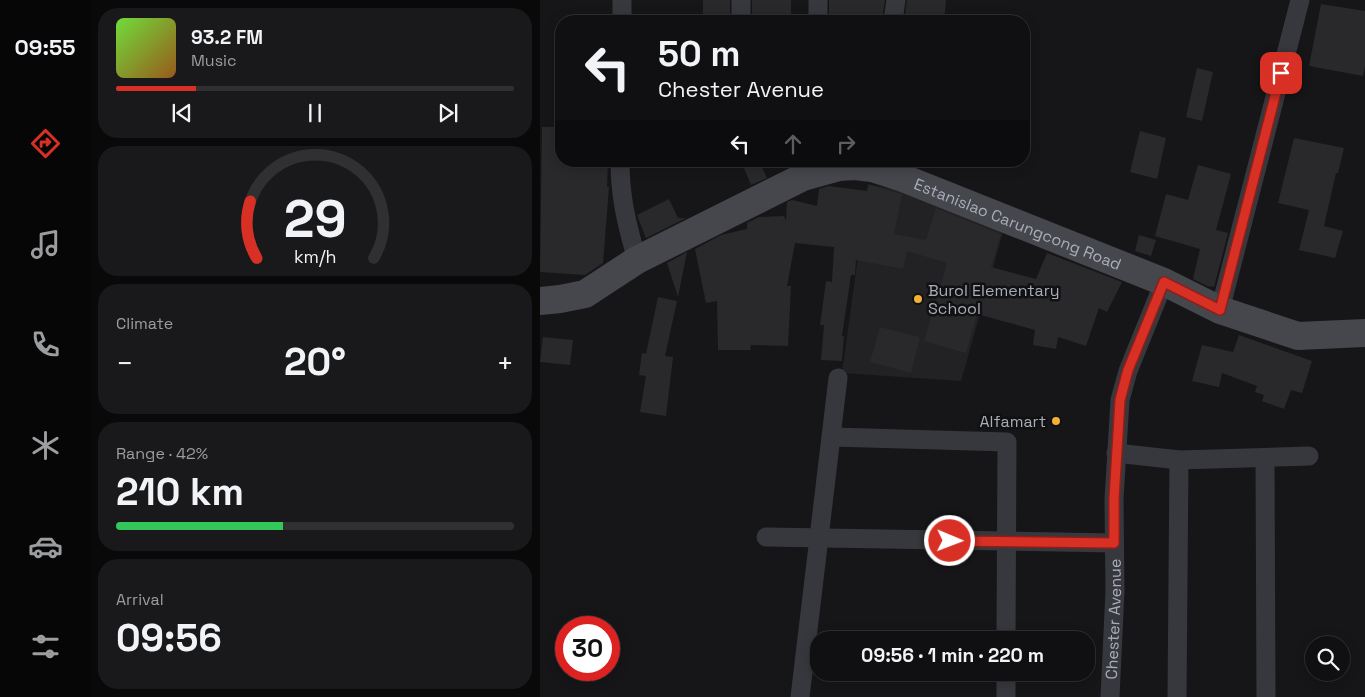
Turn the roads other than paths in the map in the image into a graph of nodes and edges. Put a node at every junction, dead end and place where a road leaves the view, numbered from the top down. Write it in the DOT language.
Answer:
graph roads {
  1 [pos="622,0"];
  2 [pos="741,0"];
  3 [pos="818,0"];
  4 [pos="896,0"];
  5 [pos="1300,0"];
  6 [pos="622,15"];
  7 [pos="741,15"];
  8 [pos="818,15"];
  9 [pos="894,15"];
  10 [pos="620,167"];
  11 [pos="847,167"];
  12 [pos="877,167"];
  13 [pos="637,260"];
  14 [pos="1164,282"];
  15 [pos="540,301"];
  16 [pos="1220,310"];
  17 [pos="1365,333"];
  18 [pos="838,378"];
  19 [pos="832,437"];
  20 [pos="1116,453"];
  21 [pos="1308,456"];
  22 [pos="1265,458"];
  23 [pos="1179,460"];
  24 [pos="766,538"];
  25 [pos="819,539"];
  26 [pos="1007,542"];
  27 [pos="1114,543"];
  28 [pos="813,631"];
  29 [pos="1006,631"];
  30 [pos="810,655"];
  31 [pos="1006,681"];
  32 [pos="800,697"];
  33 [pos="1006,697"];
  34 [pos="1110,697"];
  35 [pos="1177,697"];
  36 [pos="1266,697"];
  1 -- 6 [label="street"];
  2 -- 7 [label="street"];
  3 -- 8 [label="street"];
  4 -- 9 [label="street"];
  5 -- 16 [label="street"];
  10 -- 13 [label="street"];
  11 -- 13 [label="street, Estanislao Carungcong Road"];
  12 -- 14 [label="street, Estanislao Carungcong Road"];
  13 -- 15 [label="street, Estanislao Carungcong Road"];
  14 -- 16 [label="street, Estanislao Carungcong Road"];
  14 -- 20 [label="street, Chester Avenue"];
  16 -- 17 [label="street, Estanislao Carungcong Road"];
  18 -- 19 [label="street"];
  19 -- 25 [label="street"];
  19 -- 26 [label="street"];
  20 -- 23 [label="street"];
  20 -- 27 [label="street, Chester Avenue"];
  21 -- 22 [label="street"];
  22 -- 23 [label="street"];
  22 -- 36 [label="street"];
  23 -- 35 [label="street"];
  24 -- 25 [label="street"];
  25 -- 26 [label="street"];
  25 -- 28 [label="street"];
  26 -- 27 [label="street"];
  26 -- 29 [label="street"];
  27 -- 34 [label="street, Chester Avenue"];
  30 -- 32 [label="street"];
  31 -- 33 [label="street"];
}
